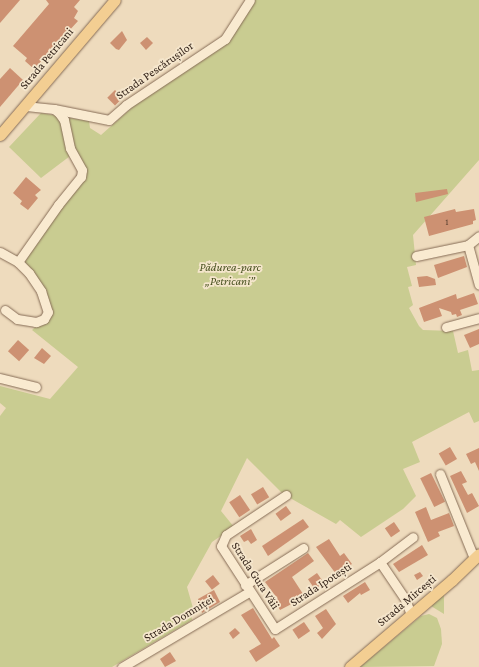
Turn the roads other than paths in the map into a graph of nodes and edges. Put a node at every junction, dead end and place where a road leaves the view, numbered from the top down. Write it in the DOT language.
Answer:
graph roads {
  1 [pos="115,0"];
  2 [pos="250,0"];
  3 [pos="24,106"];
  4 [pos="54,109"];
  5 [pos="0,135"];
  6 [pos="479,236"];
  7 [pos="468,245"];
  8 [pos="0,252"];
  9 [pos="416,256"];
  10 [pos="18,262"];
  11 [pos="479,285"];
  12 [pos="5,310"];
  13 [pos="479,318"];
  14 [pos="446,327"];
  15 [pos="0,378"];
  16 [pos="36,387"];
  17 [pos="440,474"];
  18 [pos="286,496"];
  19 [pos="412,537"];
  20 [pos="303,548"];
  21 [pos="477,556"];
  22 [pos="380,562"];
  23 [pos="247,588"];
  24 [pos="411,615"];
  25 [pos="275,629"];
  26 [pos="122,667"];
  27 [pos="350,667"];
  1 -- 3 [label="main road, Strada Petricani"];
  2 -- 4 [label="street, Strada Pescărușilor"];
  3 -- 4 [label="street, Strada Pescărușilor"];
  3 -- 5 [label="main road, Strada Petricani"];
  4 -- 10 [label="street"];
  6 -- 7 [label="street"];
  7 -- 9 [label="street"];
  7 -- 11 [label="street"];
  8 -- 10 [label="street"];
  10 -- 12 [label="street"];
  13 -- 14 [label="street"];
  15 -- 16 [label="street"];
  17 -- 21 [label="street"];
  18 -- 23 [label="street, Strada Gura Văii"];
  19 -- 22 [label="street, Strada Ipotești"];
  20 -- 23 [label="street, Strada Domniței"];
  21 -- 24 [label="main road, Strada Mircești"];
  22 -- 24 [label="street"];
  22 -- 25 [label="street, Strada Ipotești"];
  23 -- 25 [label="street, Strada Gura Văii"];
  23 -- 26 [label="street, Strada Domniței"];
  24 -- 27 [label="main road, Strada Mircești"];
}
